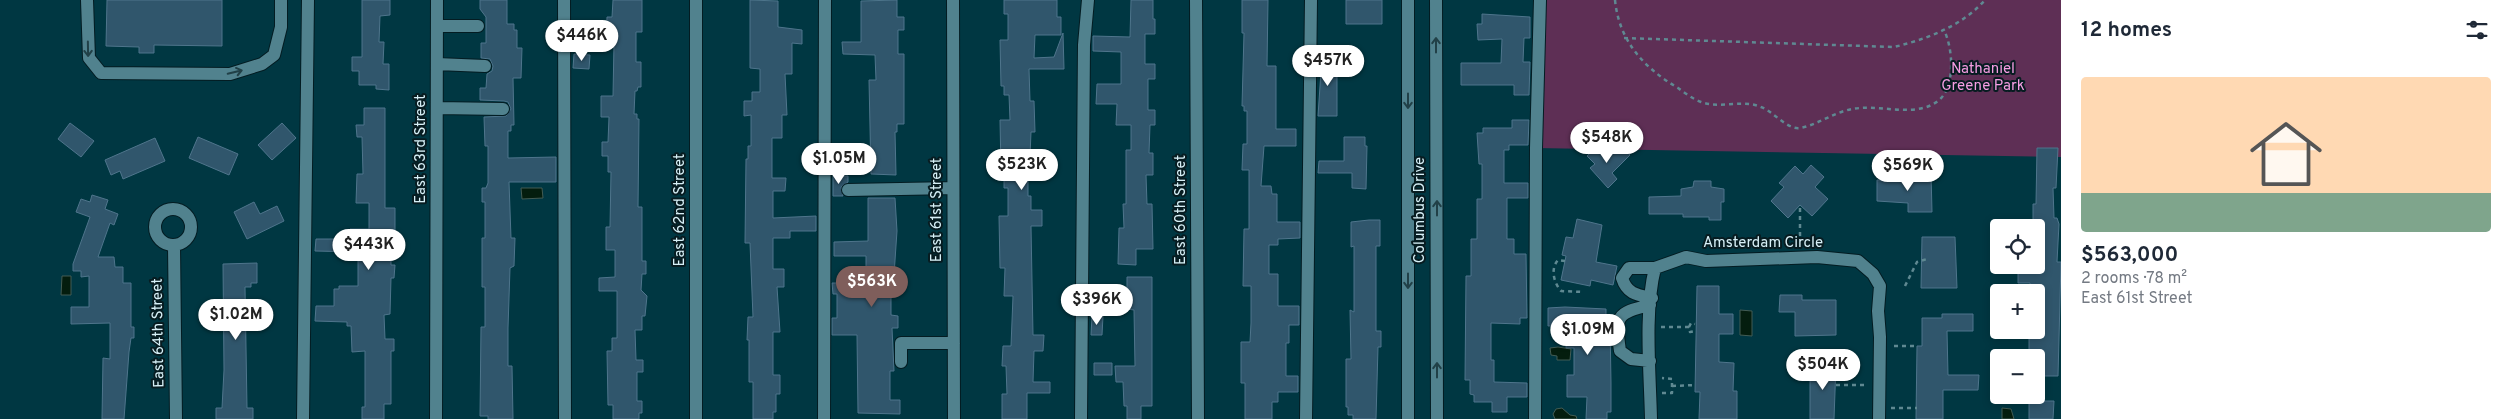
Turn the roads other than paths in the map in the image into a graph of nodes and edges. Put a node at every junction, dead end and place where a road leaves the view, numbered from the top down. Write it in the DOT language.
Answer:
graph roads {
  1 [pos="98,0"];
  2 [pos="281,0"];
  3 [pos="308,0"];
  4 [pos="437,0"];
  5 [pos="564,0"];
  6 [pos="696,0"];
  7 [pos="825,0"];
  8 [pos="953,0"];
  9 [pos="1088,0"];
  10 [pos="1196,0"];
  11 [pos="1311,0"];
  12 [pos="1408,0"];
  13 [pos="1436,0"];
  14 [pos="1540,0"];
  15 [pos="87,6"];
  16 [pos="437,26"];
  17 [pos="478,26"];
  18 [pos="437,64"];
  19 [pos="484,66"];
  20 [pos="437,108"];
  21 [pos="503,109"];
  22 [pos="953,188"];
  23 [pos="848,190"];
  24 [pos="174,246"];
  25 [pos="1655,268"];
  26 [pos="1651,301"];
  27 [pos="954,343"];
  28 [pos="1650,361"];
  29 [pos="901,362"];
  30 [pos="1879,413"];
  31 [pos="176,419"];
  32 [pos="303,419"];
  33 [pos="436,419"];
  34 [pos="565,419"];
  35 [pos="696,419"];
  36 [pos="824,419"];
  37 [pos="954,419"];
  38 [pos="1081,419"];
  39 [pos="1198,419"];
  40 [pos="1306,419"];
  41 [pos="1408,419"];
  42 [pos="1437,419"];
  43 [pos="1535,419"];
  44 [pos="1650,419"];
  1 -- 15 [label="street"];
  15 -- 2 [label="street, one-way"];
  3 -- 32 [label="street"];
  4 -- 16 [label="street, East 63rd Street"];
  5 -- 34 [label="street"];
  6 -- 35 [label="street, East 62nd Street"];
  7 -- 36 [label="street"];
  8 -- 22 [label="street, East 61st Street"];
  9 -- 38 [label="street"];
  10 -- 39 [label="street, East 60th Street"];
  11 -- 40 [label="street"];
  12 -- 41 [label="street, Columbus Drive, one-way"];
  42 -- 13 [label="street, Columbus Drive, one-way"];
  14 -- 43 [label="street"];
  16 -- 17 [label="street"];
  16 -- 18 [label="street, East 63rd Street"];
  18 -- 19 [label="street"];
  18 -- 20 [label="street, East 63rd Street"];
  20 -- 21 [label="street"];
  20 -- 33 [label="street, East 63rd Street"];
  22 -- 23 [label="street"];
  22 -- 27 [label="street, East 61st Street"];
  24 -- 31 [label="street, East 64th Street"];
  25 -- 26 [label="street"];
  25 -- 26 [label="street, Amsterdam Circle"];
  25 -- 30 [label="street, Amsterdam Circle"];
  26 -- 28 [label="street"];
  26 -- 28 [label="street"];
  27 -- 29 [label="street"];
  27 -- 37 [label="street, East 61st Street"];
  28 -- 44 [label="street"];
}
